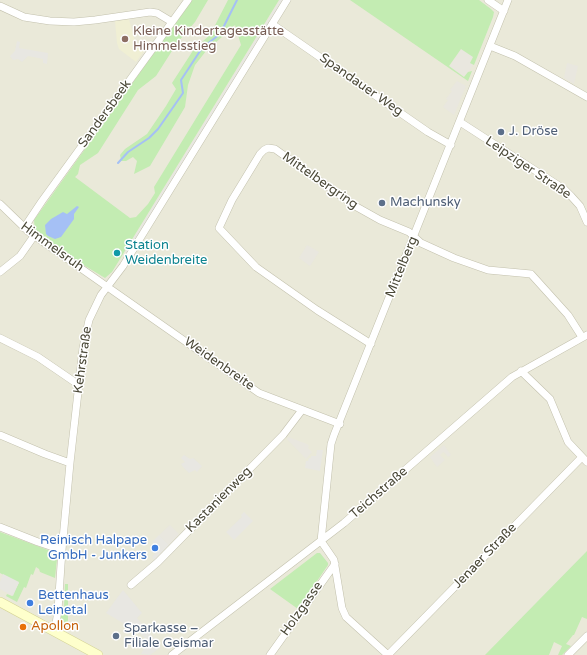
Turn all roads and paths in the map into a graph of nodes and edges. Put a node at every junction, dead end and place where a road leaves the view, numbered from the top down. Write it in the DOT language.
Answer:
graph roads {
  1 [pos="188,0"];
  2 [pos="286,0"];
  3 [pos="488,0"];
  4 [pos="508,0"];
  5 [pos="0,6"];
  6 [pos="504,11"];
  7 [pos="172,22"];
  8 [pos="272,24"];
  9 [pos="490,46"];
  10 [pos="587,97"];
  11 [pos="460,122"];
  12 [pos="451,145"];
  13 [pos="0,204"];
  14 [pos="587,222"];
  15 [pos="24,228"];
  16 [pos="34,236"];
  17 [pos="414,237"];
  18 [pos="0,272"];
  19 [pos="107,287"];
  20 [pos="584,336"];
  21 [pos="0,338"];
  22 [pos="371,344"];
  23 [pos="521,371"];
  24 [pos="79,385"];
  25 [pos="302,410"];
  26 [pos="340,424"];
  27 [pos="0,435"];
  28 [pos="584,460"];
  29 [pos="70,463"];
  30 [pos="0,527"];
  31 [pos="321,541"];
  32 [pos="62,550"];
  33 [pos="334,564"];
  34 [pos="131,585"];
  35 [pos="0,602"];
  36 [pos="53,630"];
  37 [pos="587,636"];
  38 [pos="98,655"];
  39 [pos="172,655"];
  40 [pos="270,655"];
  41 [pos="388,655"];
  42 [pos="568,655"];
  1 -- 7 [label="street, Sandersbeek"];
  2 -- 8 [label="street, Kehrstraße"];
  3 -- 6 [label="street"];
  4 -- 6 [label="street, Mittelberg"];
  5 -- 7 [label="street"];
  6 -- 9 [label="street, Mittelberg"];
  7 -- 15 [label="street, Sandersbeek"];
  8 -- 12 [label="street, Spandauer Weg"];
  8 -- 19 [label="street, Kehrstraße"];
  9 -- 10 [label="street"];
  9 -- 11 [label="street, Mittelberg"];
  11 -- 12 [label="street, Mittelberg"];
  11 -- 14 [label="street, Leipziger Straße"];
  12 -- 17 [label="street, Mittelberg"];
  13 -- 15 [label="street, Himmelsruh"];
  15 -- 16 [label="street, Himmelsruh"];
  16 -- 18 [label="street"];
  16 -- 19 [label="street, Himmelsruh"];
  17 -- 20 [label="street"];
  17 -- 22 [label="street, Mittelberg"];
  17 -- 22 [label="street, Mittelbergring"];
  19 -- 24 [label="street, Kehrstraße"];
  19 -- 25 [label="street, Weidenbreite"];
  20 -- 23 [label="street, Teichstraße"];
  21 -- 24 [label="street"];
  22 -- 26 [label="street, Mittelberg"];
  23 -- 28 [label="street"];
  23 -- 31 [label="street, Teichstraße"];
  24 -- 29 [label="street, Kehrstraße"];
  25 -- 26 [label="street, Weidenbreite"];
  25 -- 34 [label="street, Kastanienweg"];
  26 -- 31 [label="street, Mittelberg"];
  27 -- 29 [label="street"];
  28 -- 41 [label="street, Jenaer Straße"];
  29 -- 32 [label="street, Kehrstraße"];
  30 -- 32 [label="street"];
  31 -- 33 [label="street"];
  31 -- 39 [label="street, Teichstraße"];
  32 -- 36 [label="street, Kehrstraße"];
  33 -- 40 [label="street, Holzgasse"];
  33 -- 41 [label="street"];
  35 -- 36 [label="main road"];
  36 -- 38 [label="main road"];
  37 -- 42 [label="street"];
}
